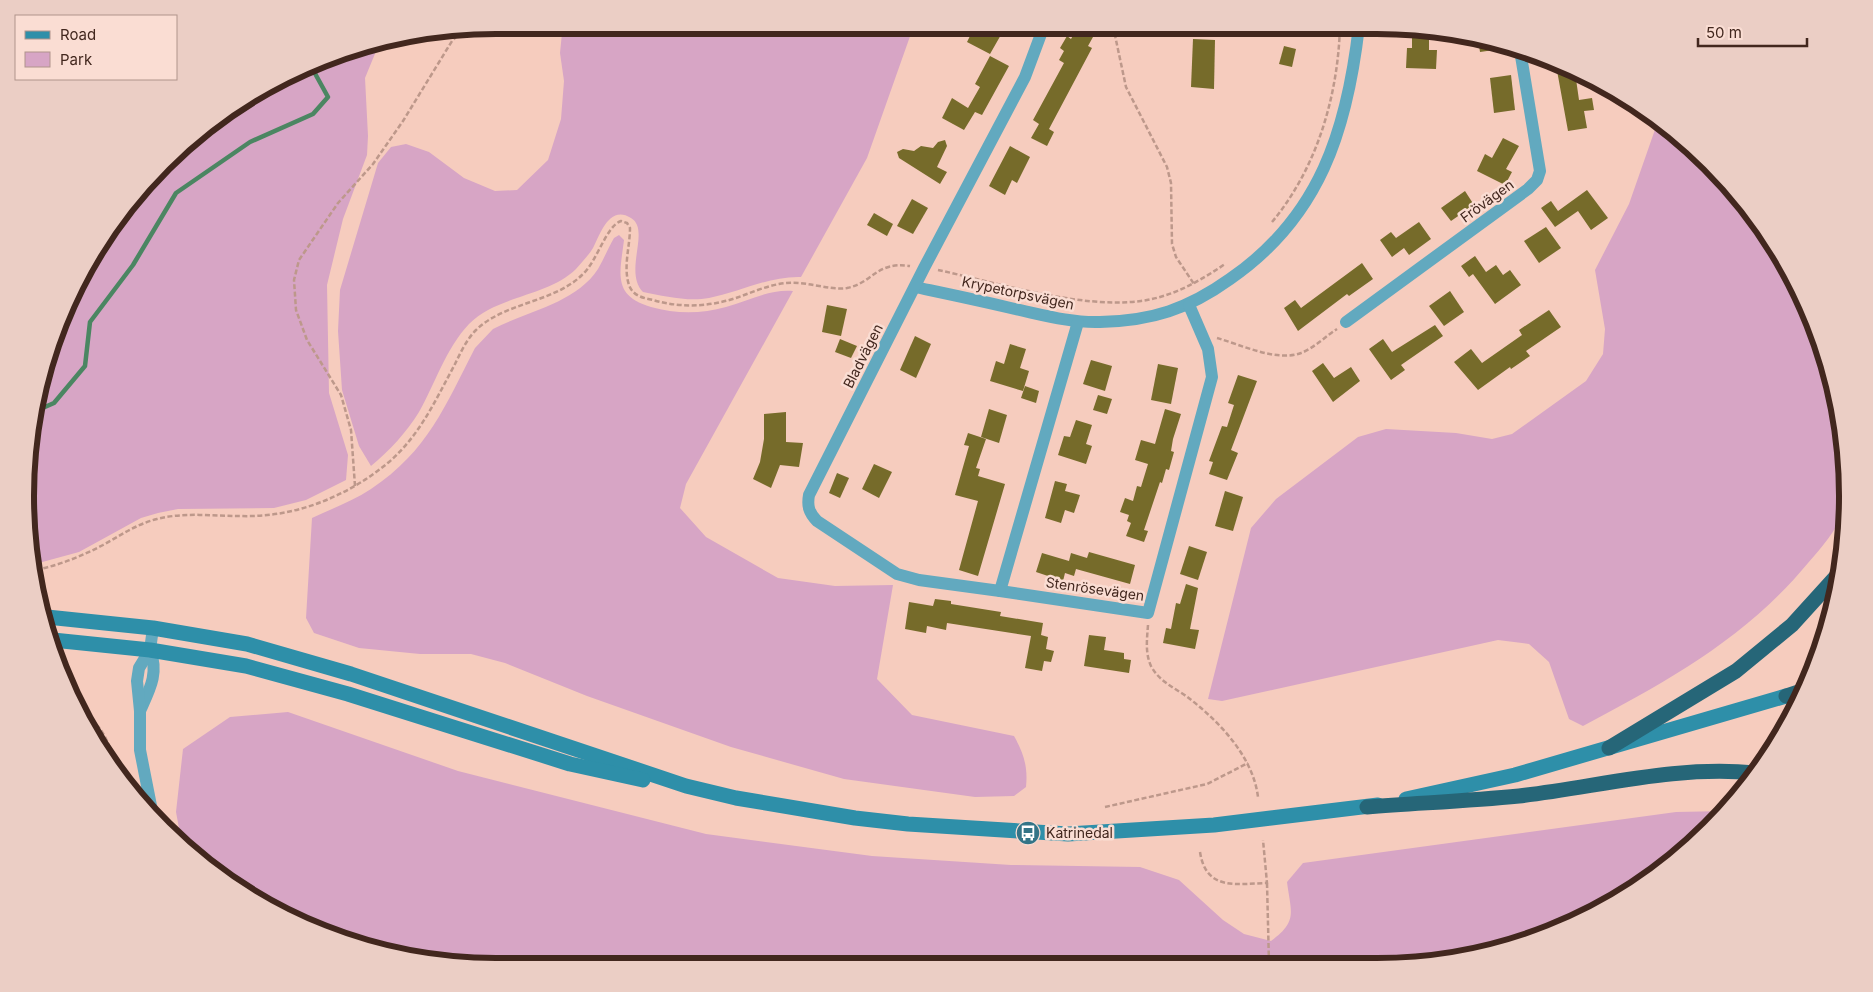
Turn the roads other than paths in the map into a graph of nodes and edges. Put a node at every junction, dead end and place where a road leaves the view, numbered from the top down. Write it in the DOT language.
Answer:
graph roads {
  1 [pos="1041,34"];
  2 [pos="1358,34"];
  3 [pos="1521,57"];
  4 [pos="915,287"];
  5 [pos="1194,302"];
  6 [pos="1078,322"];
  7 [pos="1346,322"];
  8 [pos="1830,583"];
  9 [pos="1000,591"];
  10 [pos="50,617"];
  11 [pos="153,628"];
  12 [pos="57,640"];
  13 [pos="150,650"];
  14 [pos="1795,693"];
  15 [pos="1786,696"];
  16 [pos="1608,748"];
  17 [pos="1748,772"];
  18 [pos="686,786"];
  19 [pos="151,804"];
  20 [pos="1367,807"];
  1 -- 4 [label="street, Bladvägen"];
  2 -- 5 [label="street, Krypetorpsvägen"];
  3 -- 7 [label="street, Frövägen"];
  4 -- 6 [label="street, Krypetorpsvägen"];
  4 -- 9 [label="street, Bladvägen"];
  5 -- 6 [label="street, Krypetorpsvägen"];
  5 -- 9 [label="street, Stenrösevägen"];
  6 -- 9 [label="street"];
  8 -- 16 [label="highway"];
  10 -- 11 [label="main road"];
  11 -- 13 [label="street"];
  11 -- 18 [label="main road"];
  12 -- 13 [label="main road"];
  13 -- 18 [label="main road"];
  13 -- 19 [label="street"];
  14 -- 15 [label="highway"];
  15 -- 16 [label="main road"];
  16 -- 20 [label="main road"];
  17 -- 20 [label="highway"];
  18 -- 20 [label="main road"];
}
